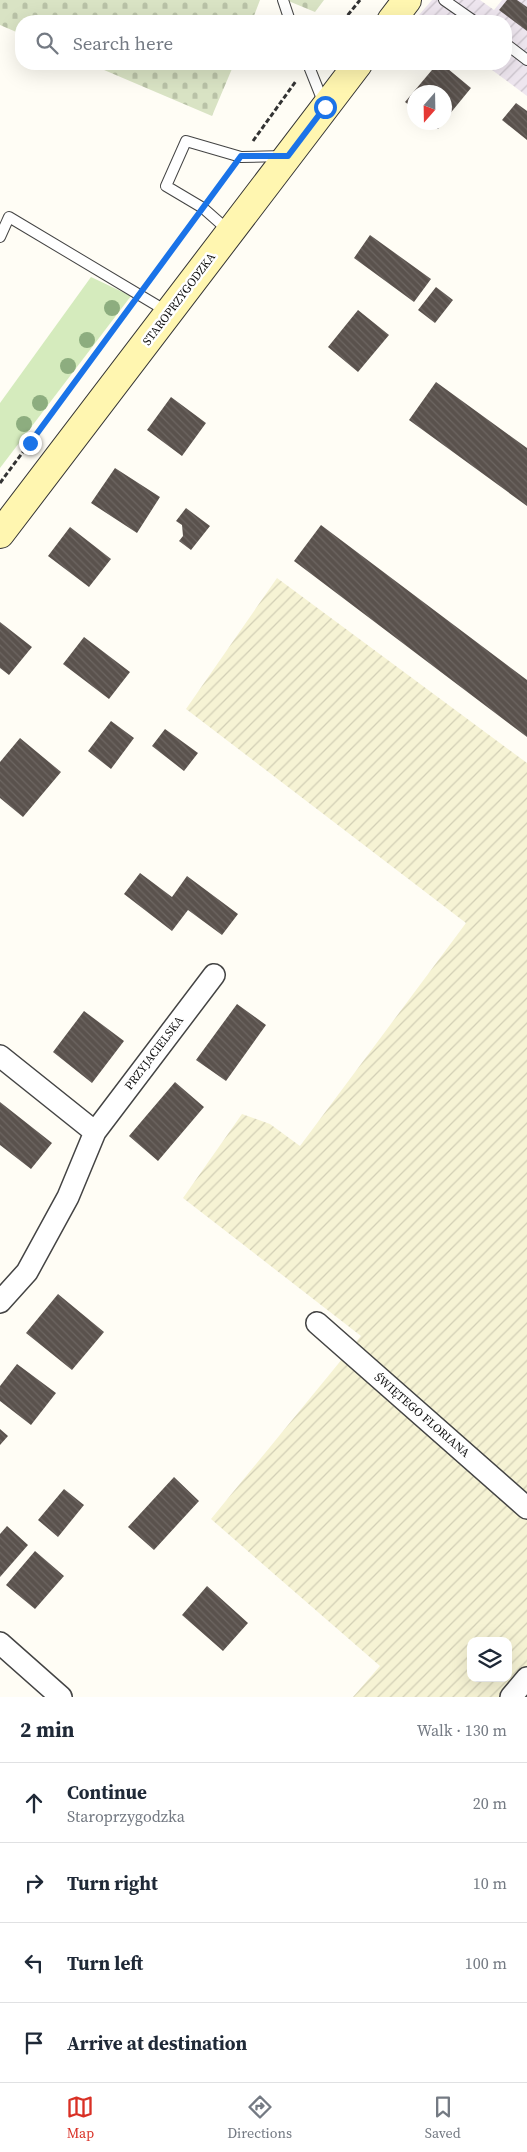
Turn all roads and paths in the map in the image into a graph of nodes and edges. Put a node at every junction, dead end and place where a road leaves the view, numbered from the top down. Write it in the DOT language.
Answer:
graph roads {
  1 [pos="283,0"];
  2 [pos="360,0"];
  3 [pos="407,0"];
  4 [pos="444,0"];
  5 [pos="288,15"];
  6 [pos="348,15"];
  7 [pos="396,15"];
  8 [pos="465,15"];
  9 [pos="512,49"];
  10 [pos="527,60"];
  11 [pos="304,70"];
  12 [pos="310,70"];
  13 [pos="353,70"];
  14 [pos="325,107"];
  15 [pos="241,156"];
  16 [pos="288,156"];
  17 [pos="203,208"];
  18 [pos="230,232"];
  19 [pos="0,237"];
  20 [pos="139,295"];
  21 [pos="169,312"];
  22 [pos="0,483"];
  23 [pos="0,534"];
  24 [pos="214,975"];
  25 [pos="0,1056"];
  26 [pos="95,1132"];
  27 [pos="0,1302"];
  28 [pos="317,1323"];
  29 [pos="527,1508"];
  30 [pos="0,1643"];
  31 [pos="527,1678"];
  32 [pos="61,1697"];
  33 [pos="511,1697"];
  1 -- 5 [label="lane"];
  2 -- 6 [label="path"];
  3 -- 7 [label="street"];
  4 -- 8 [label="lane"];
  9 -- 10 [label="lane"];
  11 -- 15 [label="path"];
  12 -- 14 [label="lane"];
  13 -- 14 [label="street, STAROPRZYGODZKA"];
  14 -- 16 [label="street, STAROPRZYGODZKA"];
  15 -- 16 [label="lane"];
  15 -- 17 [label="path"];
  15 -- 17 [label="lane"];
  16 -- 18 [label="street, STAROPRZYGODZKA"];
  17 -- 18 [label="lane"];
  17 -- 20 [label="path"];
  18 -- 21 [label="street, STAROPRZYGODZKA"];
  19 -- 20 [label="lane"];
  20 -- 21 [label="lane"];
  20 -- 22 [label="path"];
  21 -- 23 [label="street, STAROPRZYGODZKA"];
  24 -- 26 [label="street, PRZYJACIELSKA"];
  25 -- 26 [label="street"];
  26 -- 27 [label="street, PRZYJACIELSKA"];
  28 -- 29 [label="street, ŚWIĘTEGO FLORIANA"];
  30 -- 32 [label="street"];
  31 -- 33 [label="street"];
}
